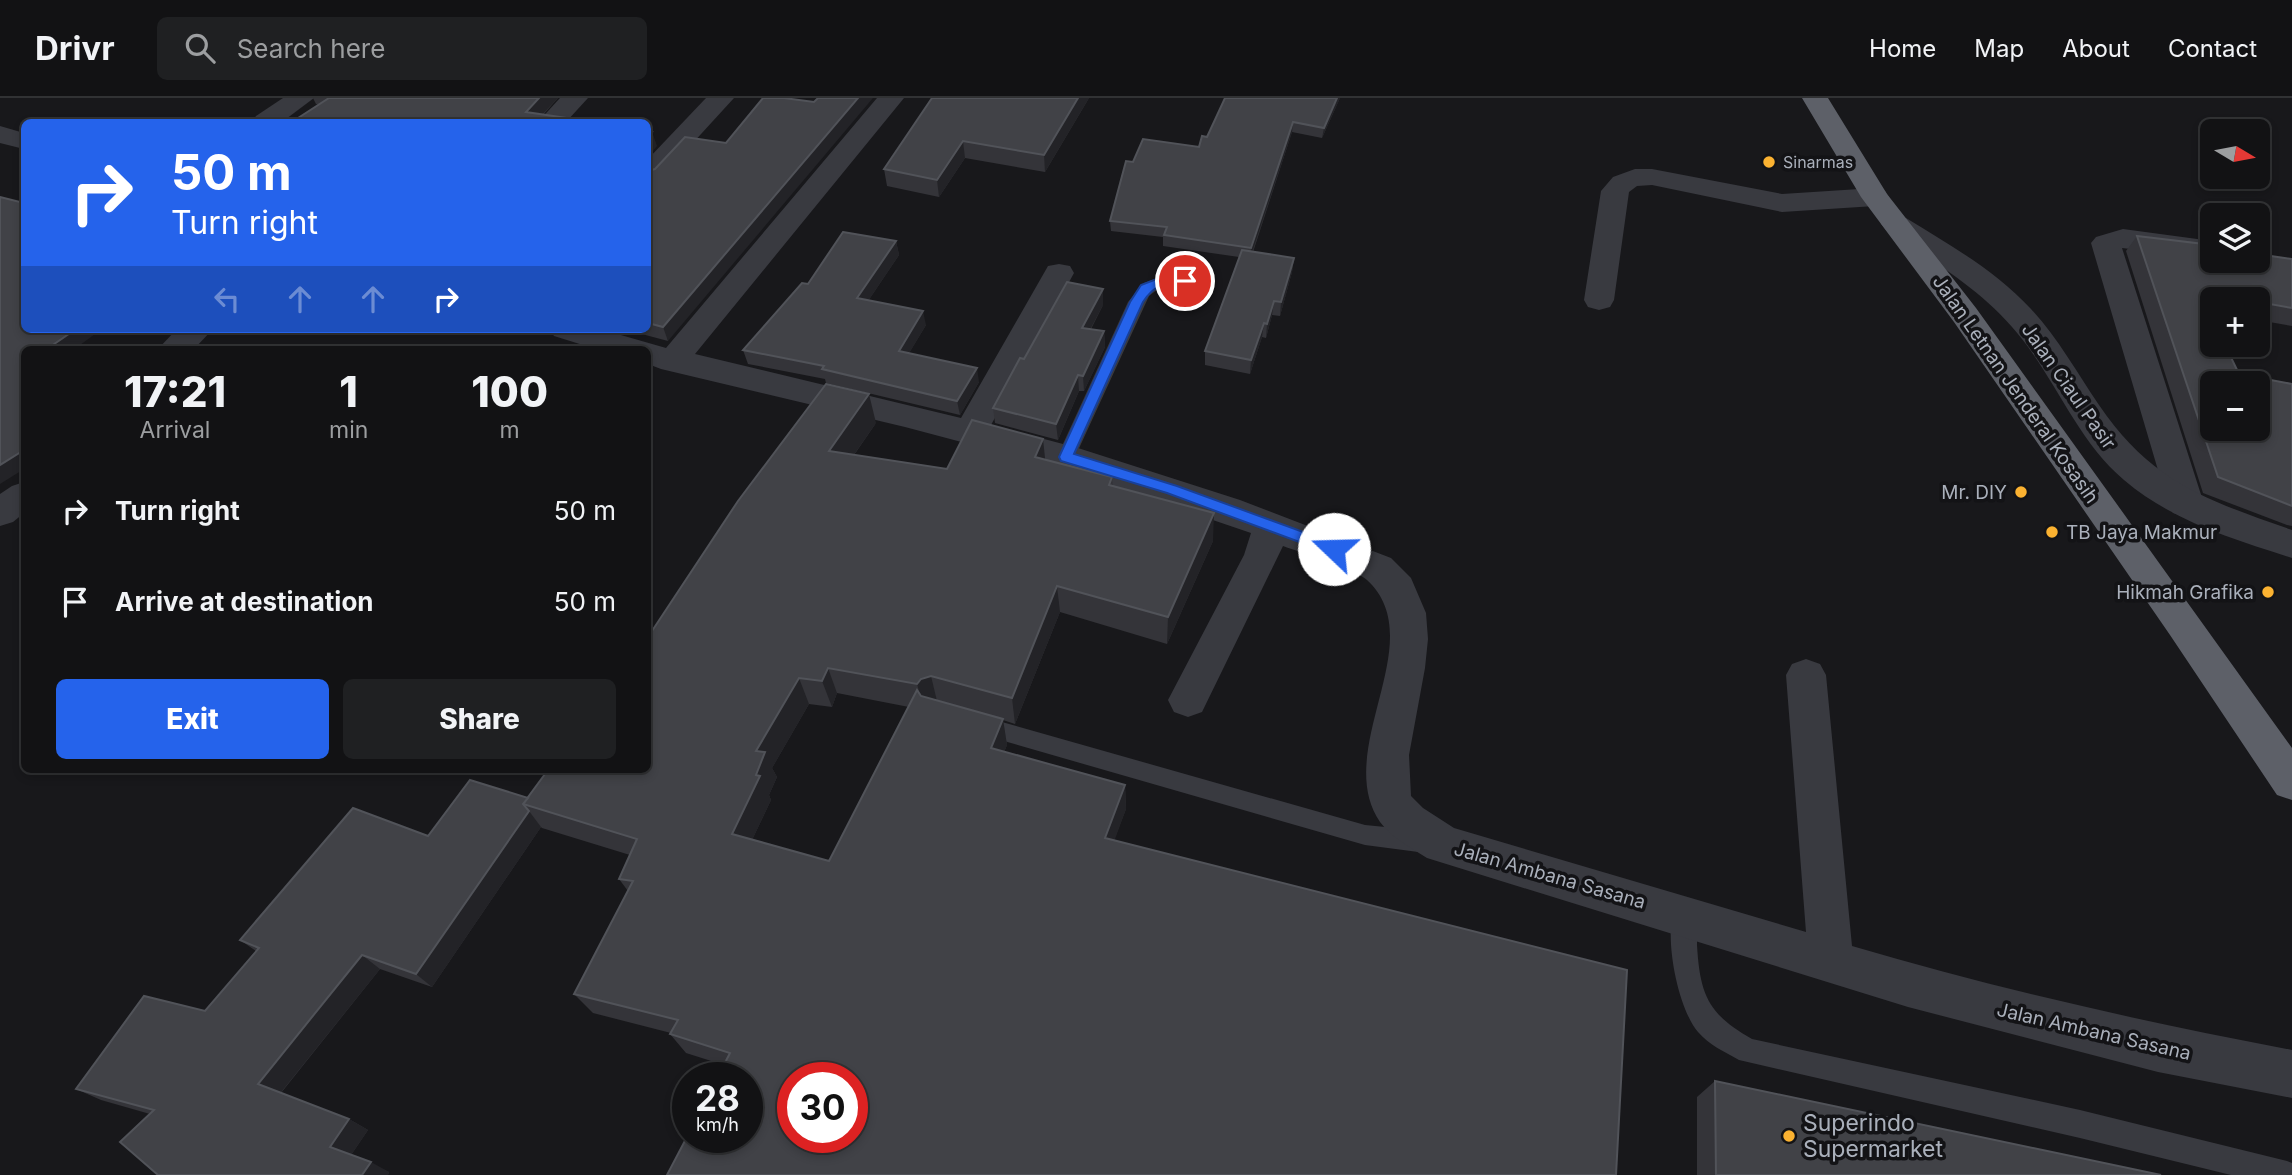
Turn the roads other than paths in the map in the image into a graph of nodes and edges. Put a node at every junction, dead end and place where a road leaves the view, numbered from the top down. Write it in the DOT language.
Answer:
graph roads {
  1 [pos="301,98"];
  2 [pos="575,98"];
  3 [pos="720,98"];
  4 [pos="891,98"];
  5 [pos="1815,98"];
  6 [pos="270,119"];
  7 [pos="554,119"];
  8 [pos="0,134"];
  9 [pos="21,140"];
  10 [pos="651,172"];
  11 [pos="1875,197"];
  12 [pos="1896,224"];
  13 [pos="2200,248"];
  14 [pos="1059,273"];
  15 [pos="1202,282"];
  16 [pos="1599,300"];
  17 [pos="192,333"];
  18 [pos="578,333"];
  19 [pos="178,346"];
  20 [pos="621,346"];
  21 [pos="660,358"];
  22 [pos="970,432"];
  23 [pos="1066,457"];
  24 [pos="21,497"];
  25 [pos="2186,504"];
  26 [pos="0,513"];
  27 [pos="1271,525"];
  28 [pos="2292,544"];
  29 [pos="1806,675"];
  30 [pos="1188,700"];
  31 [pos="949,717"];
  32 [pos="2292,782"];
  33 [pos="1442,844"];
  34 [pos="1684,915"];
  35 [pos="1831,962"];
  36 [pos="2292,1074"];
  37 [pos="2287,1175"];
  1 -- 6 [label="street"];
  2 -- 7 [label="street"];
  3 -- 10 [label="street"];
  4 -- 21 [label="street"];
  5 -- 11 [label="highway, Jalan Letnan Jenderal Kosasih"];
  8 -- 9 [label="street"];
  11 -- 12 [label="highway, Jalan Letnan Jenderal Kosasih"];
  11 -- 16 [label="street"];
  12 -- 25 [label="street, Jalan Ciaul Pasir"];
  12 -- 32 [label="highway, Jalan Letnan Jenderal Kosasih"];
  13 -- 25 [label="street"];
  14 -- 22 [label="street"];
  15 -- 23 [label="lane"];
  17 -- 19 [label="street"];
  18 -- 20 [label="street"];
  21 -- 22 [label="street, Jalan Ambana Sasana"];
  22 -- 23 [label="street, Jalan Ambana Sasana"];
  23 -- 27 [label="street, Jalan Ambana Sasana"];
  24 -- 26 [label="street"];
  25 -- 28 [label="street, Jalan Ciaul Pasir"];
  27 -- 30 [label="street"];
  27 -- 33 [label="street, Jalan Ambana Sasana"];
  29 -- 35 [label="street"];
  31 -- 33 [label="lane"];
  33 -- 34 [label="street, Jalan Ambana Sasana"];
  34 -- 35 [label="street, Jalan Ambana Sasana"];
  34 -- 37 [label="lane"];
  35 -- 36 [label="street, Jalan Ambana Sasana"];
}
